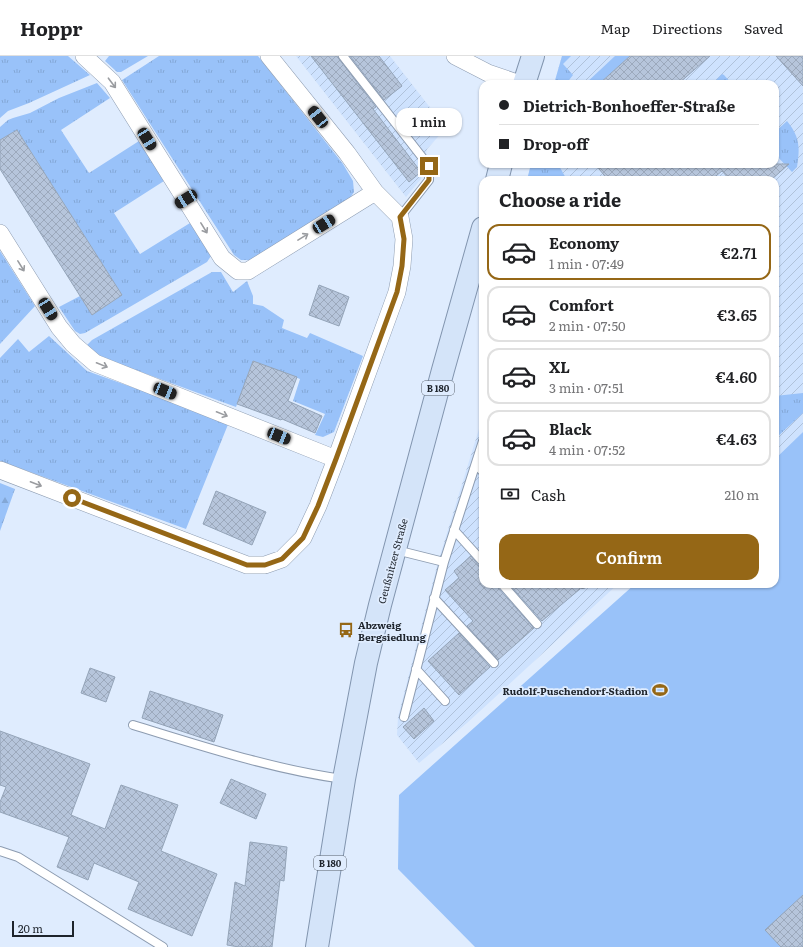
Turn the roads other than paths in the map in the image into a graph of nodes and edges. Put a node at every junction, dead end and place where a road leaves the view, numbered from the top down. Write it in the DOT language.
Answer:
graph roads {
  1 [pos="84,56"];
  2 [pos="269,56"];
  3 [pos="344,56"];
  4 [pos="455,56"];
  5 [pos="532,56"];
  6 [pos="509,80"];
  7 [pos="525,80"];
  8 [pos="375,192"];
  9 [pos="400,217"];
  10 [pos="0,233"];
  11 [pos="479,242"];
  12 [pos="479,454"];
  13 [pos="336,459"];
  14 [pos="476,464"];
  15 [pos="479,467"];
  16 [pos="0,470"];
  17 [pos="454,530"];
  18 [pos="395,550"];
  19 [pos="479,558"];
  20 [pos="444,562"];
  21 [pos="506,588"];
  22 [pos="434,598"];
  23 [pos="537,624"];
  24 [pos="494,663"];
  25 [pos="416,669"];
  26 [pos="444,701"];
  27 [pos="404,717"];
  28 [pos="133,725"];
  29 [pos="344,780"];
  30 [pos="0,851"];
  31 [pos="163,947"];
  32 [pos="317,947"];
  1 -- 8 [label="street, one-way"];
  2 -- 8 [label="street"];
  3 -- 9 [label="lane"];
  4 -- 6 [label="street"];
  5 -- 7 [label="main road"];
  8 -- 9 [label="street"];
  9 -- 13 [label="street"];
  10 -- 13 [label="street, one-way"];
  11 -- 18 [label="main road, Geußnitzer Straße / B 180"];
  12 -- 14 [label="lane"];
  16 -- 13 [label="street, one-way"];
  14 -- 15 [label="lane"];
  14 -- 17 [label="lane"];
  17 -- 19 [label="lane"];
  17 -- 20 [label="lane"];
  18 -- 20 [label="lane"];
  18 -- 29 [label="main road, Geußnitzer Straße / B 180"];
  20 -- 22 [label="lane"];
  21 -- 23 [label="lane"];
  22 -- 24 [label="lane"];
  22 -- 25 [label="lane"];
  25 -- 26 [label="lane"];
  25 -- 27 [label="lane"];
  28 -- 29 [label="lane"];
  29 -- 32 [label="main road, Geußnitzer Straße / B 180"];
  30 -- 31 [label="lane"];
}
